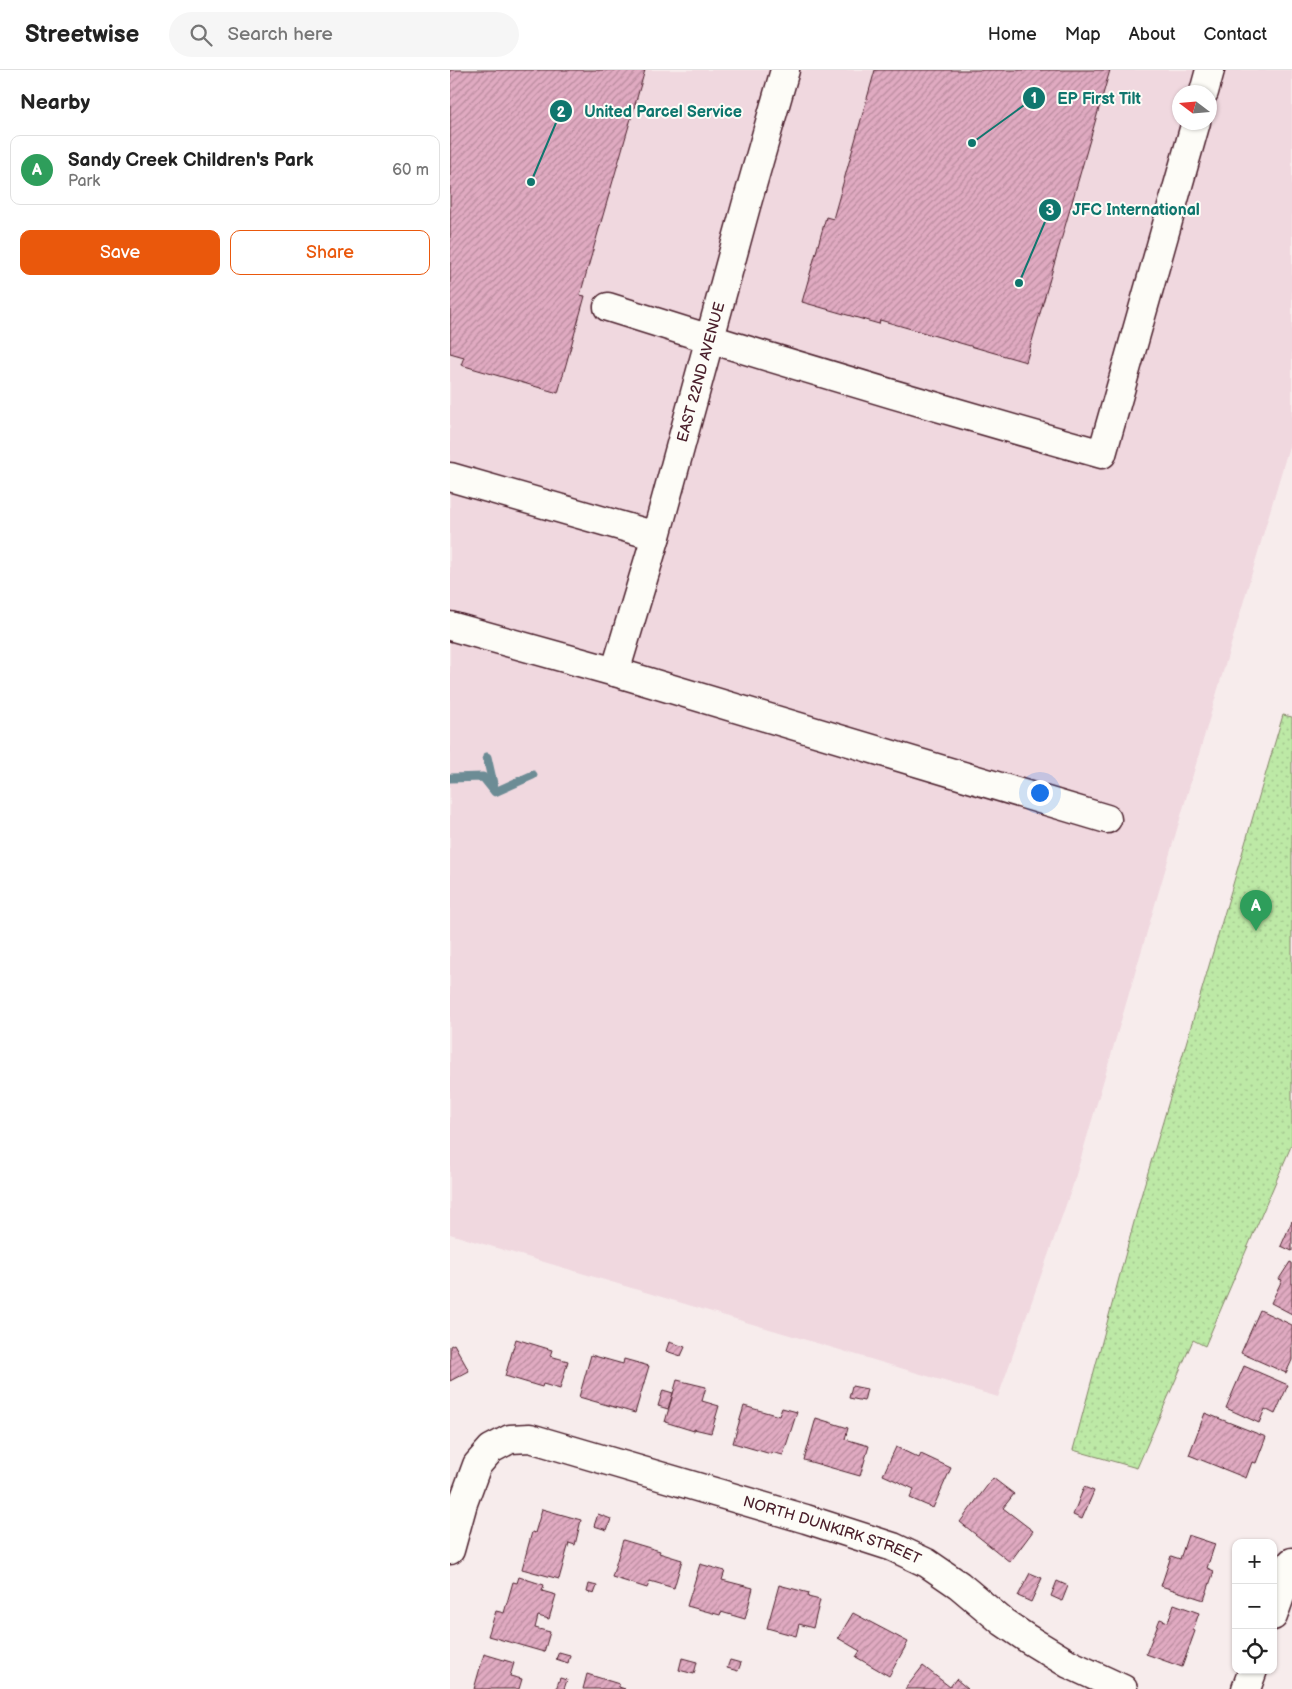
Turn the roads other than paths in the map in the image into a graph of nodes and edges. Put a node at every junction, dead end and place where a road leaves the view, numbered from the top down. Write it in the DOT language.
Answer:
graph roads {
  1 [pos="785,70"];
  2 [pos="1210,70"];
  3 [pos="1206,85"];
  4 [pos="1194,130"];
  5 [pos="608,307"];
  6 [pos="710,340"];
  7 [pos="450,477"];
  8 [pos="656,536"];
  9 [pos="450,626"];
  10 [pos="615,672"];
  11 [pos="1107,819"];
  12 [pos="450,1550"];
  13 [pos="1292,1562"];
  14 [pos="1277,1605"];
  15 [pos="1252,1674"];
  16 [pos="1124,1689"];
  17 [pos="1246,1689"];
  1 -- 6 [label="street, EAST 22ND AVENUE"];
  2 -- 3 [label="street"];
  4 -- 6 [label="street"];
  5 -- 6 [label="street"];
  6 -- 8 [label="street, EAST 22ND AVENUE"];
  7 -- 8 [label="street"];
  8 -- 10 [label="street, EAST 22ND AVENUE"];
  9 -- 10 [label="street"];
  10 -- 11 [label="street"];
  12 -- 16 [label="street, NORTH DUNKIRK STREET"];
  13 -- 14 [label="street"];
  15 -- 17 [label="street"];
}
